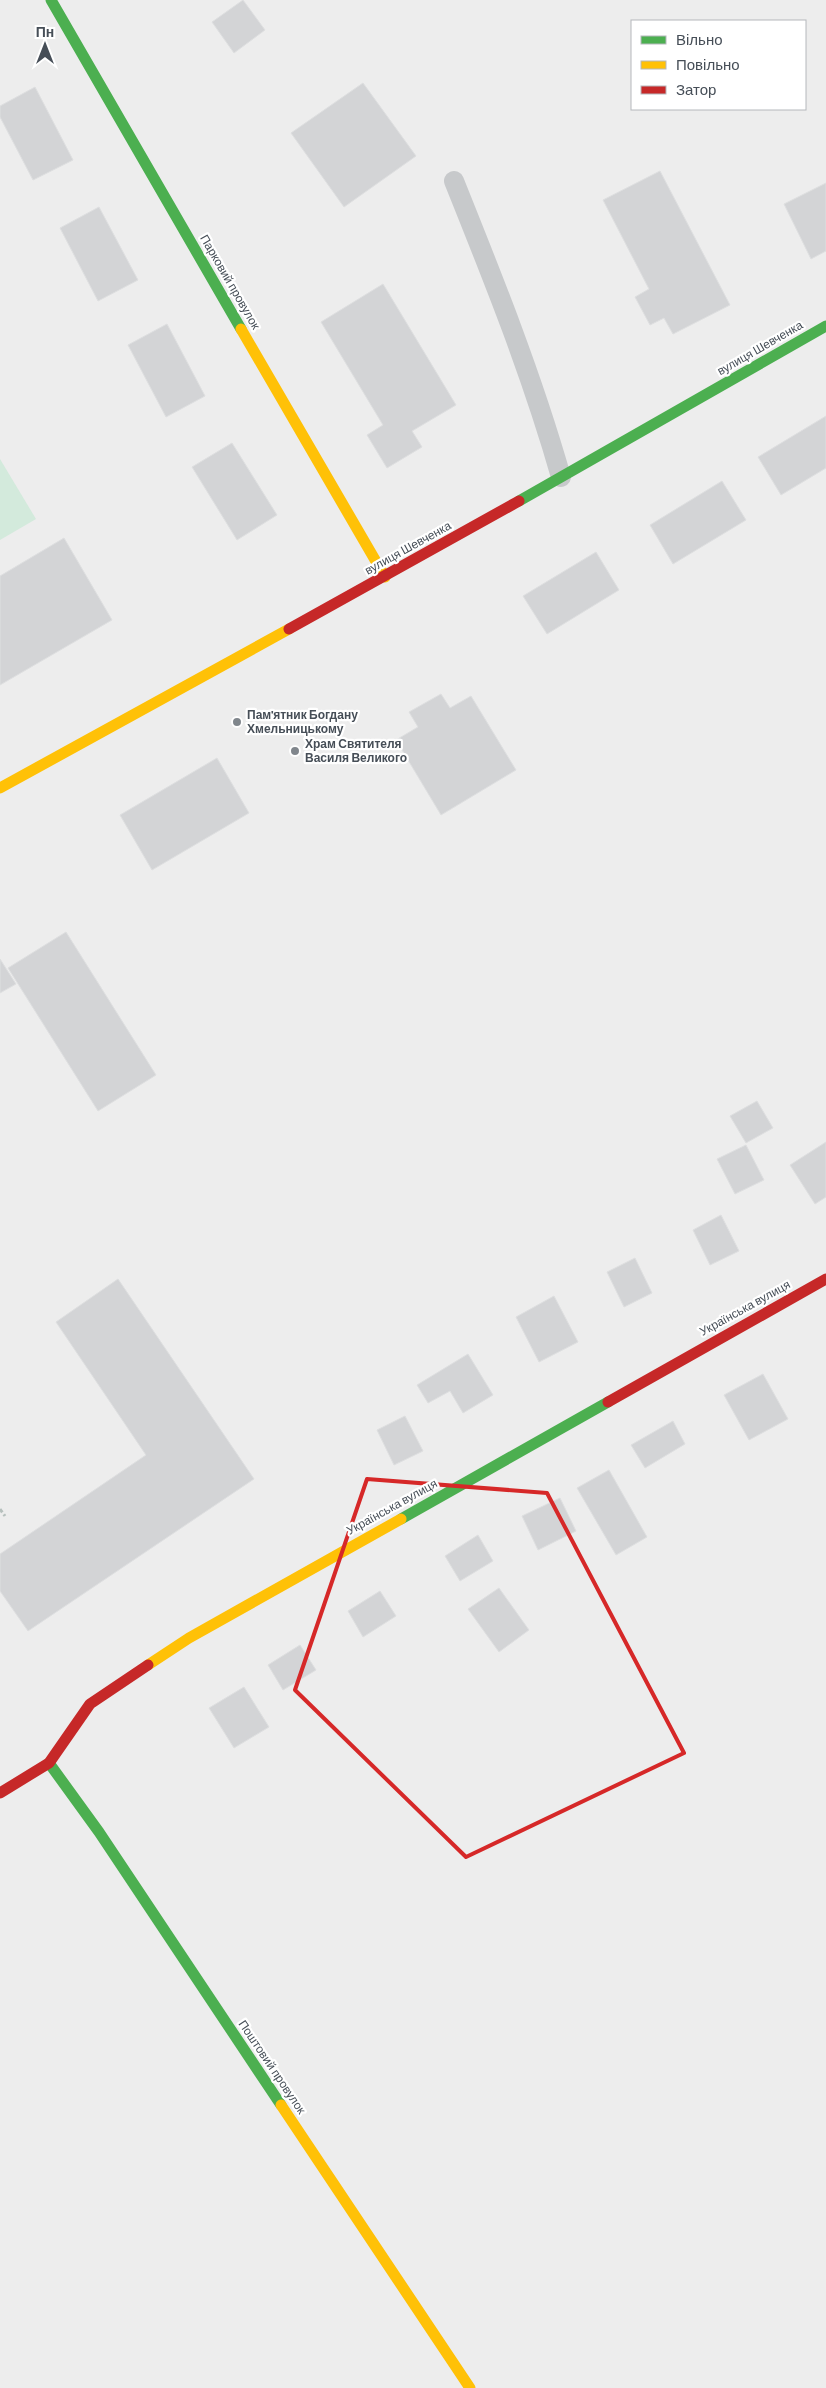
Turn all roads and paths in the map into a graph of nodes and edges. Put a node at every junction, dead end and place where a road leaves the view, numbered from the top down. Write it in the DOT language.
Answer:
graph roads {
  1 [pos="50,0"];
  2 [pos="454,181"];
  3 [pos="826,326"];
  4 [pos="561,477"];
  5 [pos="385,577"];
  6 [pos="0,788"];
  7 [pos="826,1279"];
  8 [pos="0,1509"];
  9 [pos="6,1516"];
  10 [pos="49,1763"];
  11 [pos="0,1793"];
  12 [pos="470,2388"];
  1 -- 5 [label="street, Парковий провулок"];
  2 -- 4 [label="lane"];
  3 -- 4 [label="street, вулиця Шевченка"];
  4 -- 5 [label="street, вулиця Шевченка"];
  5 -- 6 [label="street, вулиця Шевченка"];
  7 -- 10 [label="street, Українська вулиця"];
  8 -- 9 [label="path"];
  10 -- 11 [label="street, Українська вулиця"];
  10 -- 12 [label="street, Поштовий провулок"];
}
